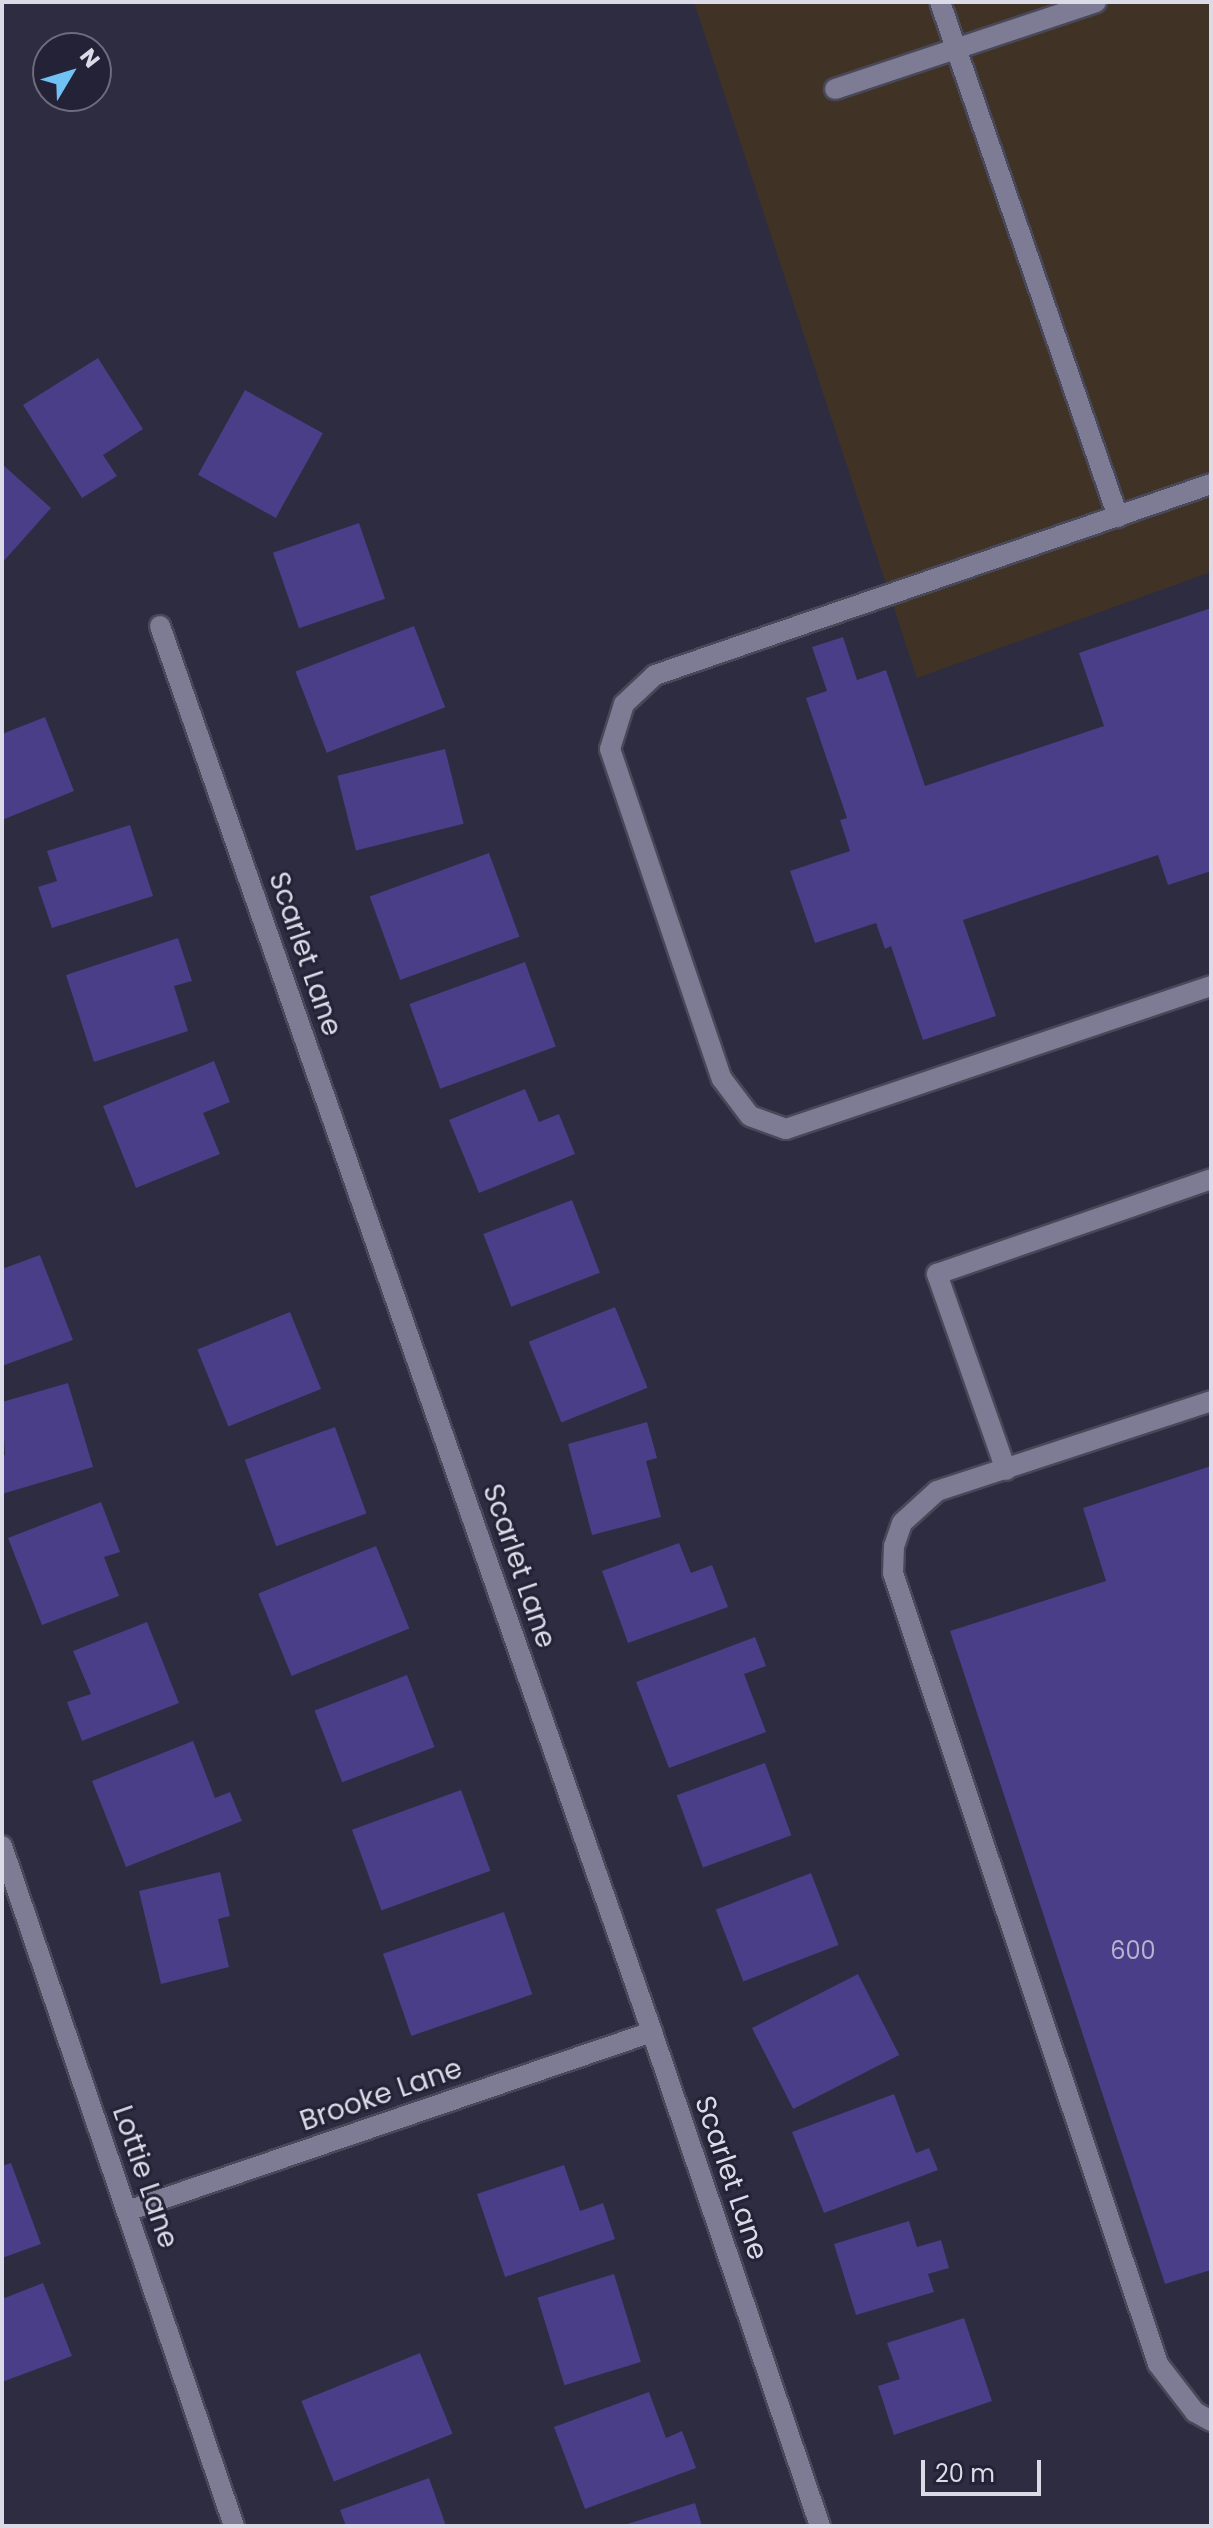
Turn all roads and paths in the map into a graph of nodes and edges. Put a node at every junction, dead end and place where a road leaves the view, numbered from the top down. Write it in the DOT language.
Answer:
graph roads {
  1 [pos="940,2"];
  2 [pos="1096,2"];
  3 [pos="1072,6"];
  4 [pos="957,49"];
  5 [pos="835,89"];
  6 [pos="1211,484"];
  7 [pos="1118,517"];
  8 [pos="160,626"];
  9 [pos="1211,986"];
  10 [pos="1211,1179"];
  11 [pos="1211,1401"];
  12 [pos="1006,1470"];
  13 [pos="2,1846"];
  14 [pos="652,2032"];
  15 [pos="127,2211"];
  16 [pos="1211,2421"];
  17 [pos="234,2526"];
  18 [pos="820,2526"];
  1 -- 4 [label="street"];
  2 -- 3 [label="street"];
  3 -- 4 [label="street"];
  4 -- 5 [label="street"];
  4 -- 7 [label="street"];
  6 -- 7 [label="street"];
  7 -- 9 [label="street"];
  8 -- 14 [label="street, Scarlet Lane"];
  10 -- 12 [label="street"];
  11 -- 12 [label="street"];
  12 -- 16 [label="street"];
  13 -- 15 [label="street, Lottie Lane"];
  14 -- 15 [label="street, Brooke Lane"];
  14 -- 18 [label="street, Scarlet Lane"];
  15 -- 17 [label="street, Lottie Lane"];
}
